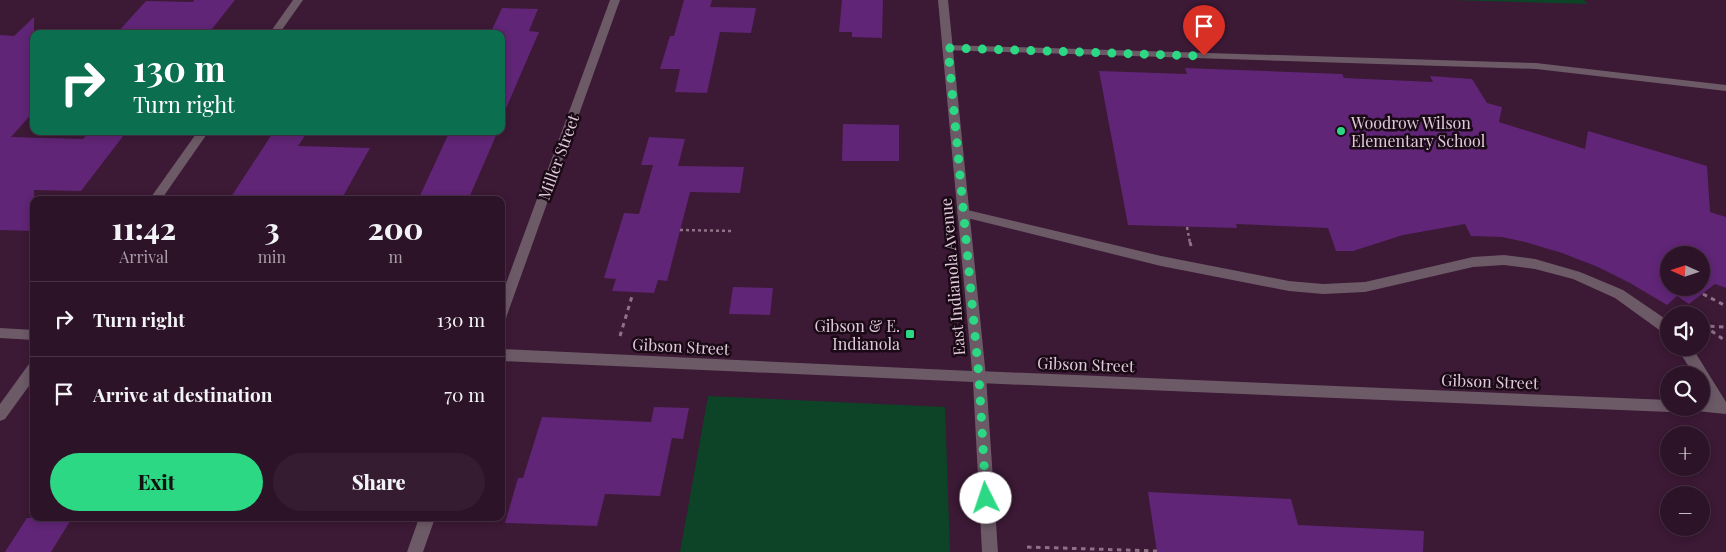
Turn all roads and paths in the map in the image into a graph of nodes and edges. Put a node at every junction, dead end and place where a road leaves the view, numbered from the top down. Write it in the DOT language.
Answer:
graph roads {
  1 [pos="298,0"];
  2 [pos="615,0"];
  3 [pos="943,0"];
  4 [pos="277,30"];
  5 [pos="948,48"];
  6 [pos="1726,88"];
  7 [pos="201,135"];
  8 [pos="158,196"];
  9 [pos="963,213"];
  10 [pos="680,230"];
  11 [pos="734,231"];
  12 [pos="634,292"];
  13 [pos="1707,296"];
  14 [pos="505,304"];
  15 [pos="1726,306"];
  16 [pos="1660,323"];
  17 [pos="1710,326"];
  18 [pos="1726,327"];
  19 [pos="1710,331"];
  20 [pos="0,333"];
  21 [pos="30,335"];
  22 [pos="620,336"];
  23 [pos="1726,341"];
  24 [pos="505,356"];
  25 [pos="1690,356"];
  26 [pos="30,374"];
  27 [pos="979,377"];
  28 [pos="1660,406"];
  29 [pos="1710,407"];
  30 [pos="1724,408"];
  31 [pos="0,415"];
  32 [pos="426,521"];
  33 [pos="1027,547"];
  34 [pos="1157,551"];
  35 [pos="415,552"];
  36 [pos="990,552"];
  1 -- 4 [label="street"];
  2 -- 14 [label="street, Miller Street"];
  3 -- 5 [label="street, East Indianola Avenue"];
  5 -- 6 [label="street"];
  5 -- 9 [label="street, East Indianola Avenue"];
  7 -- 8 [label="street"];
  9 -- 16 [label="street"];
  9 -- 27 [label="street, East Indianola Avenue"];
  10 -- 11 [label="path"];
  12 -- 22 [label="path"];
  13 -- 15 [label="path"];
  17 -- 18 [label="path"];
  19 -- 23 [label="path"];
  20 -- 21 [label="street"];
  24 -- 27 [label="street, Gibson Street"];
  25 -- 30 [label="street"];
  26 -- 31 [label="street"];
  27 -- 28 [label="street, Gibson Street"];
  27 -- 36 [label="street, East Indianola Avenue"];
  29 -- 30 [label="street"];
  32 -- 35 [label="street"];
  33 -- 34 [label="path"];
}
